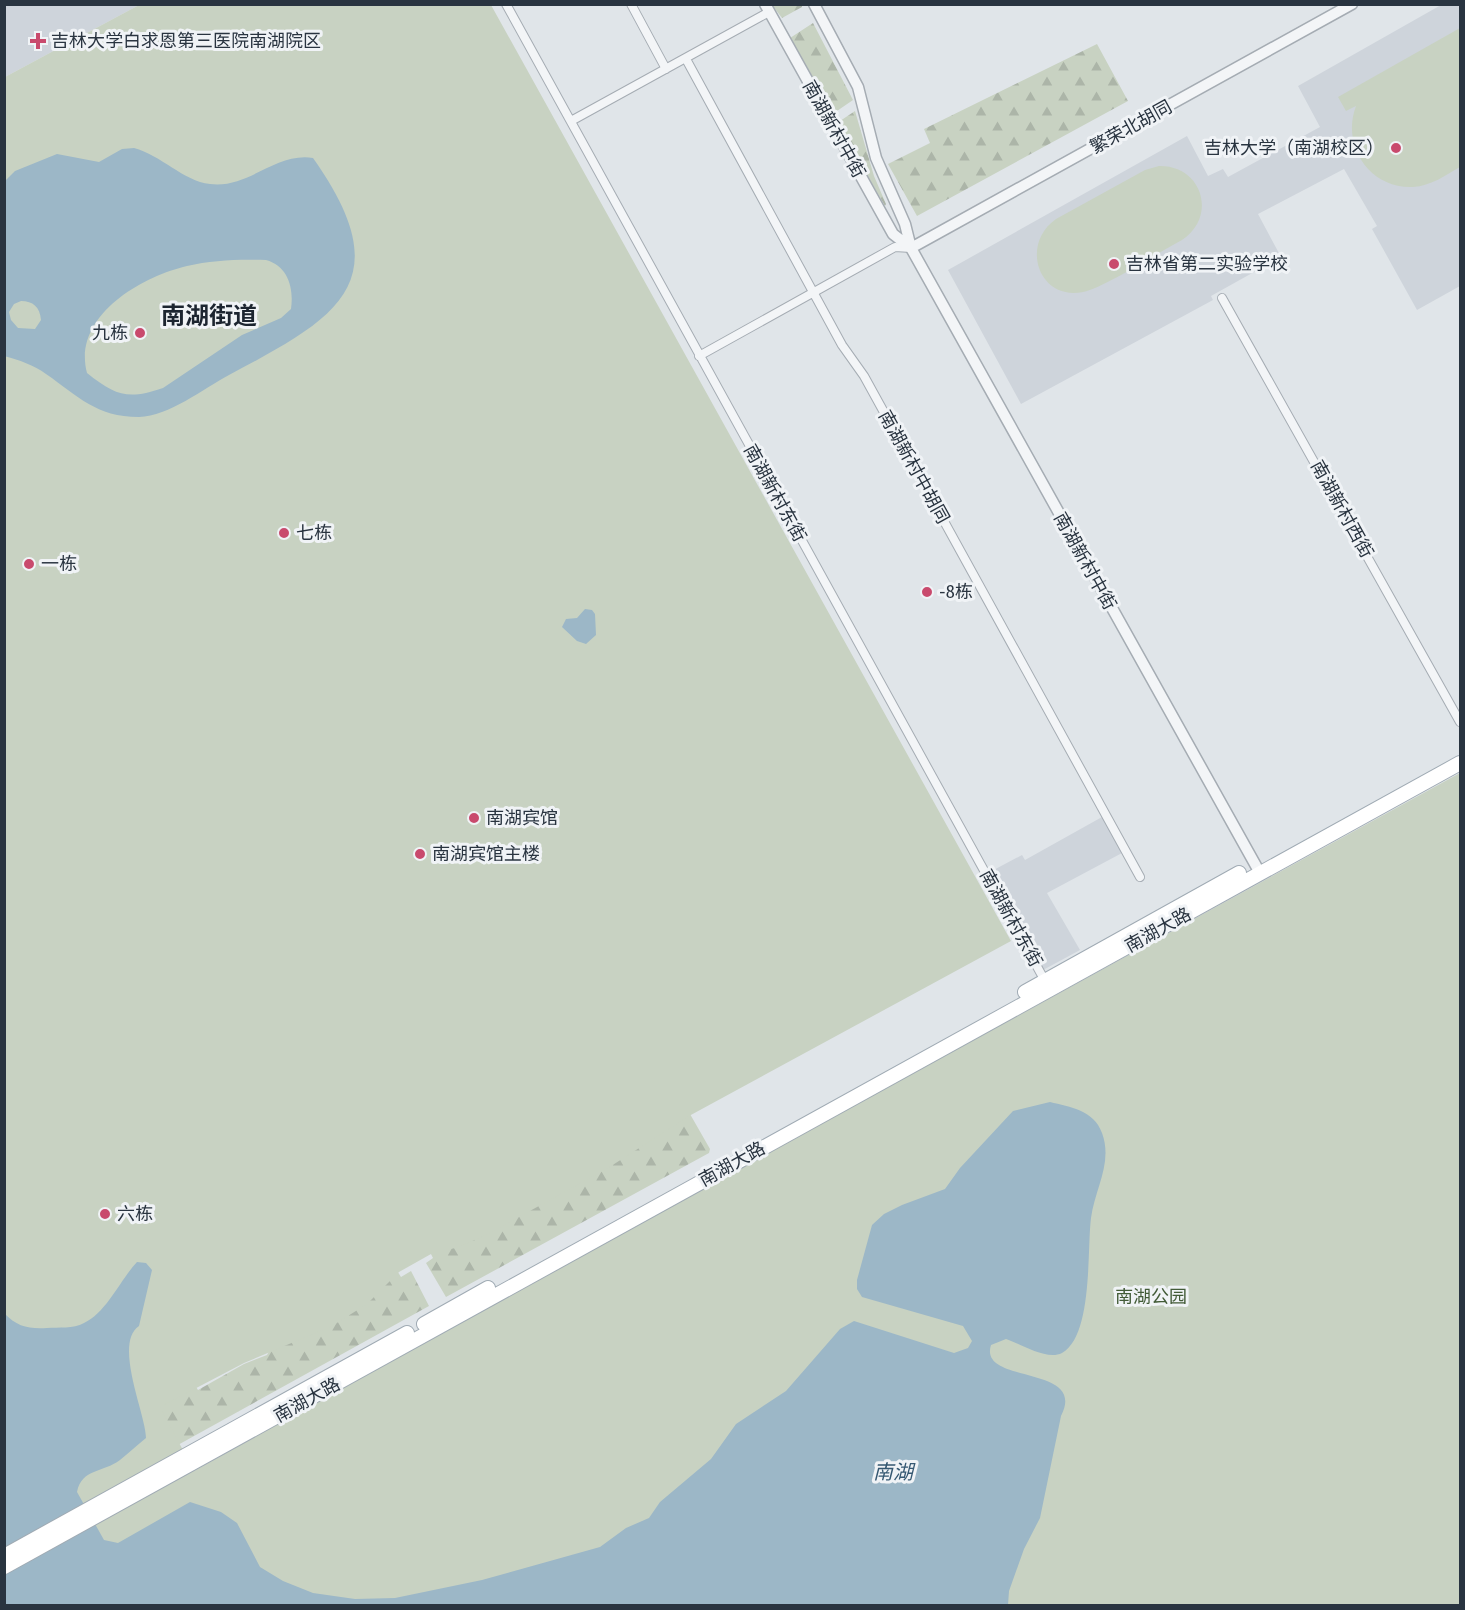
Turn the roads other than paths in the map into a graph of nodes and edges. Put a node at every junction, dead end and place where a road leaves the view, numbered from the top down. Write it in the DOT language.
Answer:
graph roads {
  1 [pos="506,4"];
  2 [pos="631,4"];
  3 [pos="814,4"];
  4 [pos="1352,4"];
  5 [pos="767,8"];
  6 [pos="686,59"];
  7 [pos="666,69"];
  8 [pos="572,121"];
  9 [pos="911,248"];
  10 [pos="814,292"];
  11 [pos="1222,298"];
  12 [pos="699,356"];
  13 [pos="1461,722"];
  14 [pos="1461,752"];
  15 [pos="1461,762"];
  16 [pos="1258,868"];
  17 [pos="1140,877"];
  18 [pos="1045,981"];
  19 [pos="100,1509"];
  20 [pos="4,1556"];
  21 [pos="4,1567"];
  1 -- 8 [label="street, 南湖新村东街"];
  2 -- 7 [label="street"];
  3 -- 9 [label="street, 南湖新村中街"];
  4 -- 9 [label="street, 繁荣北胡同"];
  5 -- 6 [label="street"];
  5 -- 9 [label="street, 南湖新村中街"];
  6 -- 7 [label="street"];
  6 -- 10 [label="street, 南湖新村中胡同"];
  7 -- 8 [label="street"];
  8 -- 12 [label="street, 南湖新村东街"];
  9 -- 10 [label="street"];
  9 -- 16 [label="street, 南湖新村中街"];
  10 -- 12 [label="street"];
  10 -- 17 [label="street, 南湖新村中胡同"];
  11 -- 13 [label="street, 南湖新村西街"];
  12 -- 18 [label="street, 南湖新村东街"];
  14 -- 16 [label="main road, 南湖大路"];
  15 -- 16 [label="main road, 南湖大路"];
  16 -- 18 [label="main road, 南湖大路"];
  16 -- 19 [label="main road, 南湖大路"];
  18 -- 19 [label="main road, 南湖大路"];
  19 -- 20 [label="main road, 南湖大路"];
  19 -- 21 [label="main road, 南湖大路"];
}
